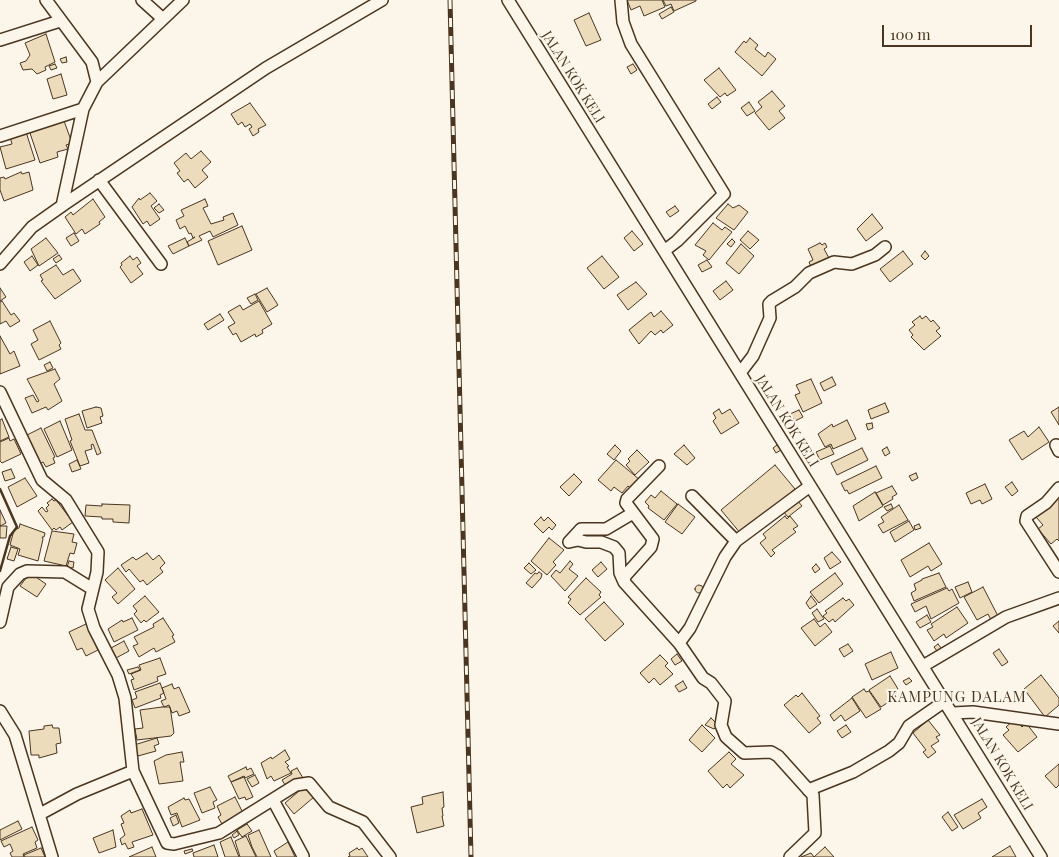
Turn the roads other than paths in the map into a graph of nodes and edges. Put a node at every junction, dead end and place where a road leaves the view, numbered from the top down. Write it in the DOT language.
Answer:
graph roads {
  1 [pos="46,0"];
  2 [pos="142,0"];
  3 [pos="382,0"];
  4 [pos="621,0"];
  5 [pos="512,1"];
  6 [pos="178,2"];
  7 [pos="162,18"];
  8 [pos="60,21"];
  9 [pos="0,40"];
  10 [pos="97,82"];
  11 [pos="83,109"];
  12 [pos="0,136"];
  13 [pos="99,180"];
  14 [pos="62,206"];
  15 [pos="885,247"];
  16 [pos="664,251"];
  17 [pos="0,264"];
  18 [pos="161,264"];
  19 [pos="740,373"];
  20 [pos="0,392"];
  21 [pos="659,466"];
  22 [pos="810,486"];
  23 [pos="1059,488"];
  24 [pos="692,496"];
  25 [pos="633,512"];
  26 [pos="736,542"];
  27 [pos="1059,572"];
  28 [pos="624,582"];
  29 [pos="91,588"];
  30 [pos="1059,598"];
  31 [pos="0,622"];
  32 [pos="679,643"];
  33 [pos="923,666"];
  34 [pos="945,701"];
  35 [pos="0,711"];
  36 [pos="953,713"];
  37 [pos="1059,724"];
  38 [pos="133,771"];
  39 [pos="808,790"];
  40 [pos="273,800"];
  41 [pos="40,814"];
  42 [pos="303,856"];
  43 [pos="52,857"];
  44 [pos="390,857"];
  45 [pos="790,857"];
  46 [pos="1041,857"];
  1 -- 8 [label="street"];
  2 -- 7 [label="street"];
  3 -- 13 [label="street"];
  4 -- 16 [label="street"];
  5 -- 16 [label="street, JALAN KOK KELI"];
  6 -- 7 [label="street"];
  7 -- 10 [label="street"];
  8 -- 9 [label="street"];
  8 -- 10 [label="street"];
  10 -- 11 [label="street"];
  11 -- 12 [label="street"];
  11 -- 14 [label="street"];
  13 -- 14 [label="street"];
  13 -- 18 [label="street"];
  14 -- 17 [label="street"];
  15 -- 19 [label="street"];
  16 -- 19 [label="street, JALAN KOK KELI"];
  19 -- 22 [label="street, JALAN KOK KELI"];
  20 -- 29 [label="street"];
  21 -- 25 [label="street"];
  22 -- 26 [label="street"];
  22 -- 33 [label="street, JALAN KOK KELI"];
  23 -- 27 [label="street"];
  24 -- 26 [label="street"];
  25 -- 28 [label="street"];
  25 -- 28 [label="street"];
  26 -- 32 [label="street"];
  28 -- 32 [label="street"];
  29 -- 31 [label="street"];
  29 -- 38 [label="street"];
  30 -- 33 [label="street"];
  32 -- 39 [label="street"];
  33 -- 34 [label="street, JALAN KOK KELI"];
  34 -- 36 [label="street, JALAN KOK KELI"];
  34 -- 39 [label="street"];
  35 -- 41 [label="street"];
  36 -- 37 [label="street"];
  36 -- 46 [label="street, JALAN KOK KELI"];
  38 -- 40 [label="street"];
  38 -- 41 [label="street"];
  39 -- 45 [label="street"];
  40 -- 42 [label="street"];
  40 -- 44 [label="street"];
  41 -- 43 [label="street"];
}
